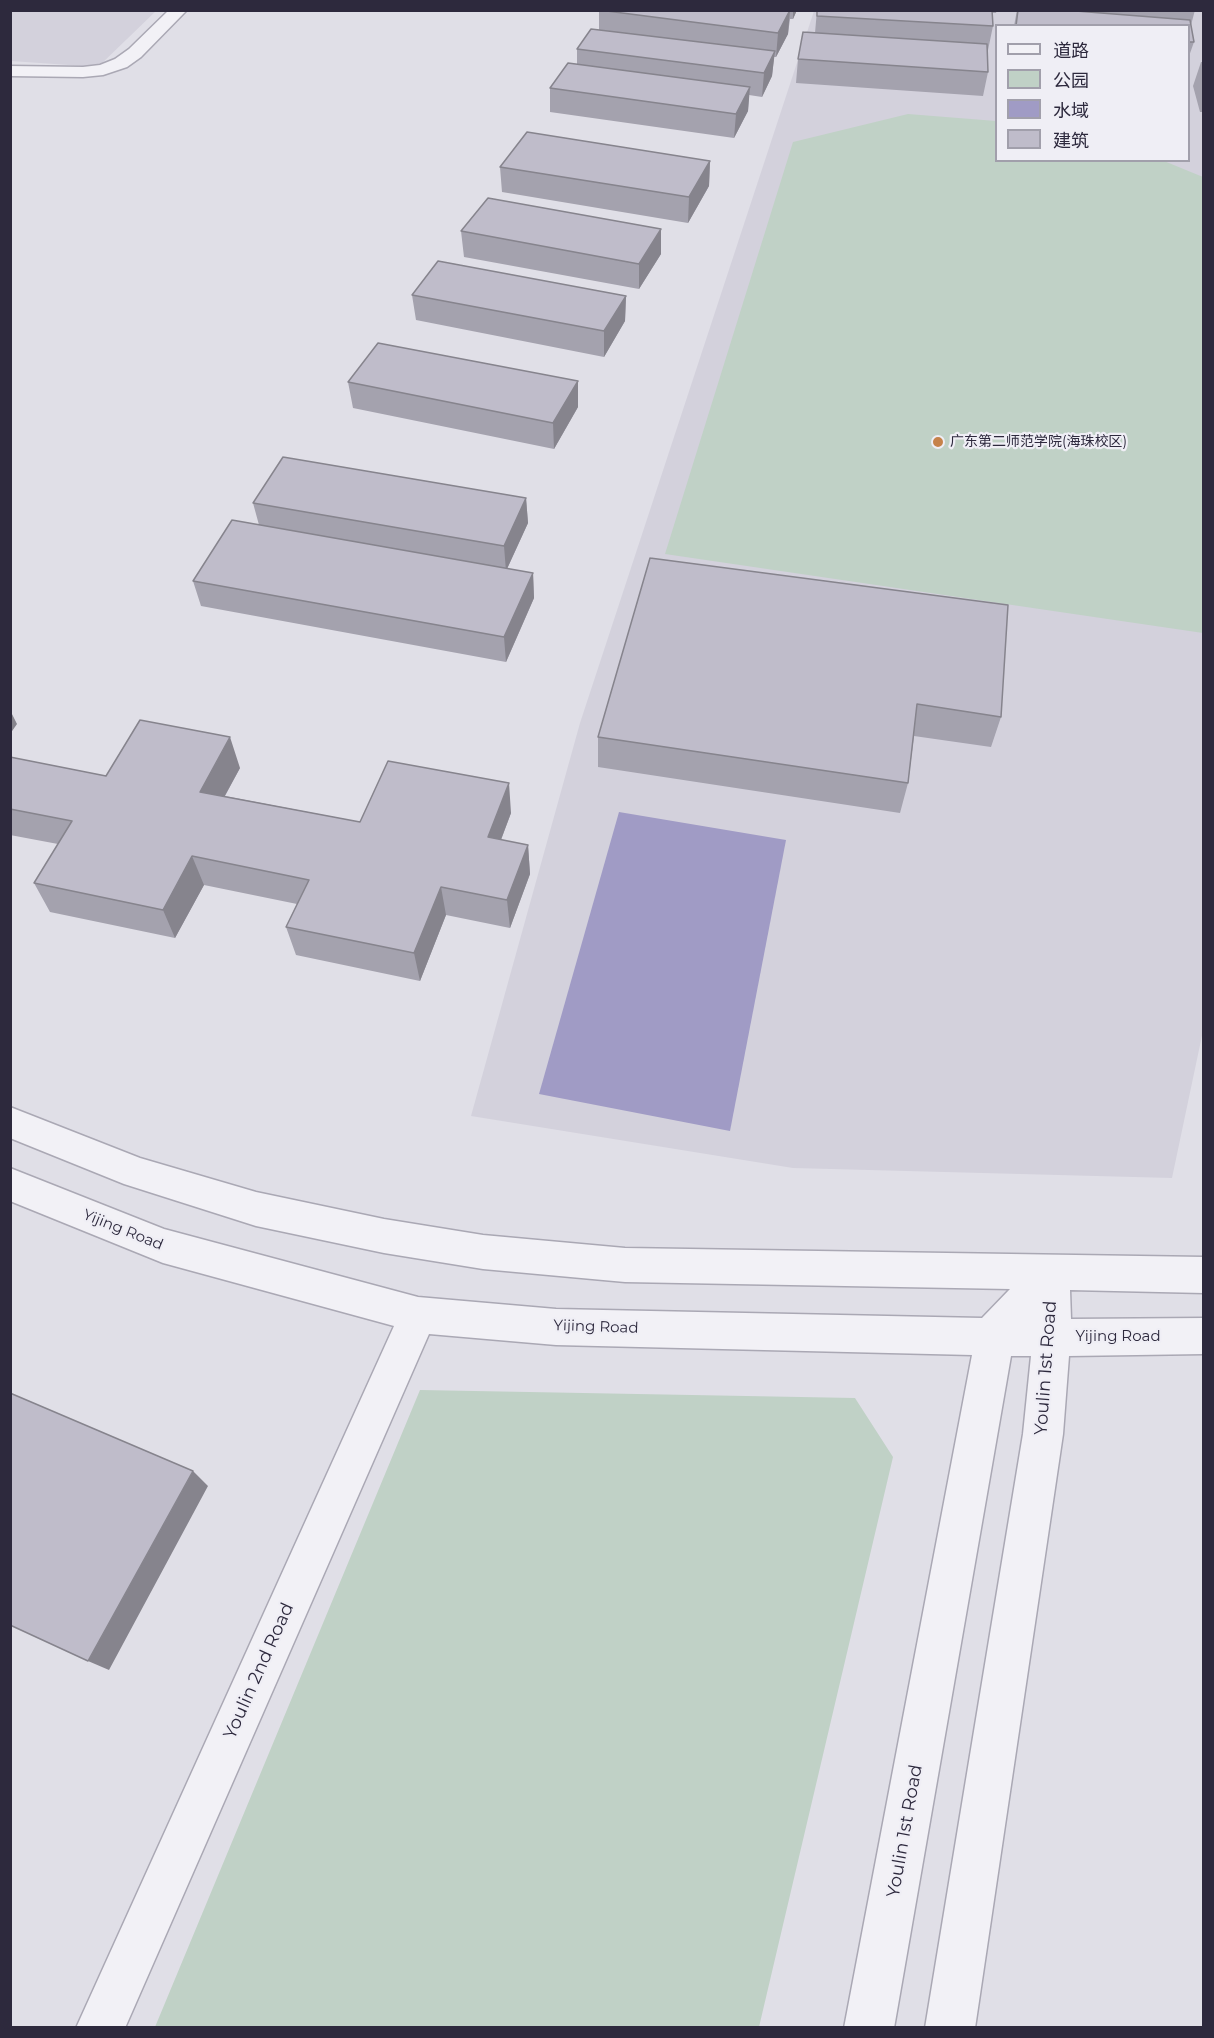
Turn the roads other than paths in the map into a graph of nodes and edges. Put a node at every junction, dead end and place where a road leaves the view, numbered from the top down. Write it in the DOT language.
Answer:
graph roads {
  1 [pos="179,10"];
  2 [pos="10,71"];
  3 [pos="10,1122"];
  4 [pos="10,1184"];
  5 [pos="1051,1273"];
  6 [pos="1203,1275"];
  7 [pos="417,1315"];
  8 [pos="995,1336"];
  9 [pos="1203,1336"];
  10 [pos="1052,1337"];
  11 [pos="100,2028"];
  12 [pos="869,2028"];
  13 [pos="950,2028"];
  1 -- 2 [label="street"];
  3 -- 5 [label="street"];
  4 -- 7 [label="street, Yijing Road"];
  5 -- 6 [label="street"];
  5 -- 8 [label="street, Youlin 1st Road"];
  5 -- 10 [label="street, Youlin 1st Road"];
  7 -- 8 [label="street, Yijing Road"];
  7 -- 11 [label="street, Youlin 2nd Road"];
  8 -- 10 [label="street, Yijing Road"];
  8 -- 12 [label="street, Youlin 1st Road"];
  9 -- 10 [label="street, Yijing Road"];
  10 -- 13 [label="street, Youlin 1st Road"];
}
